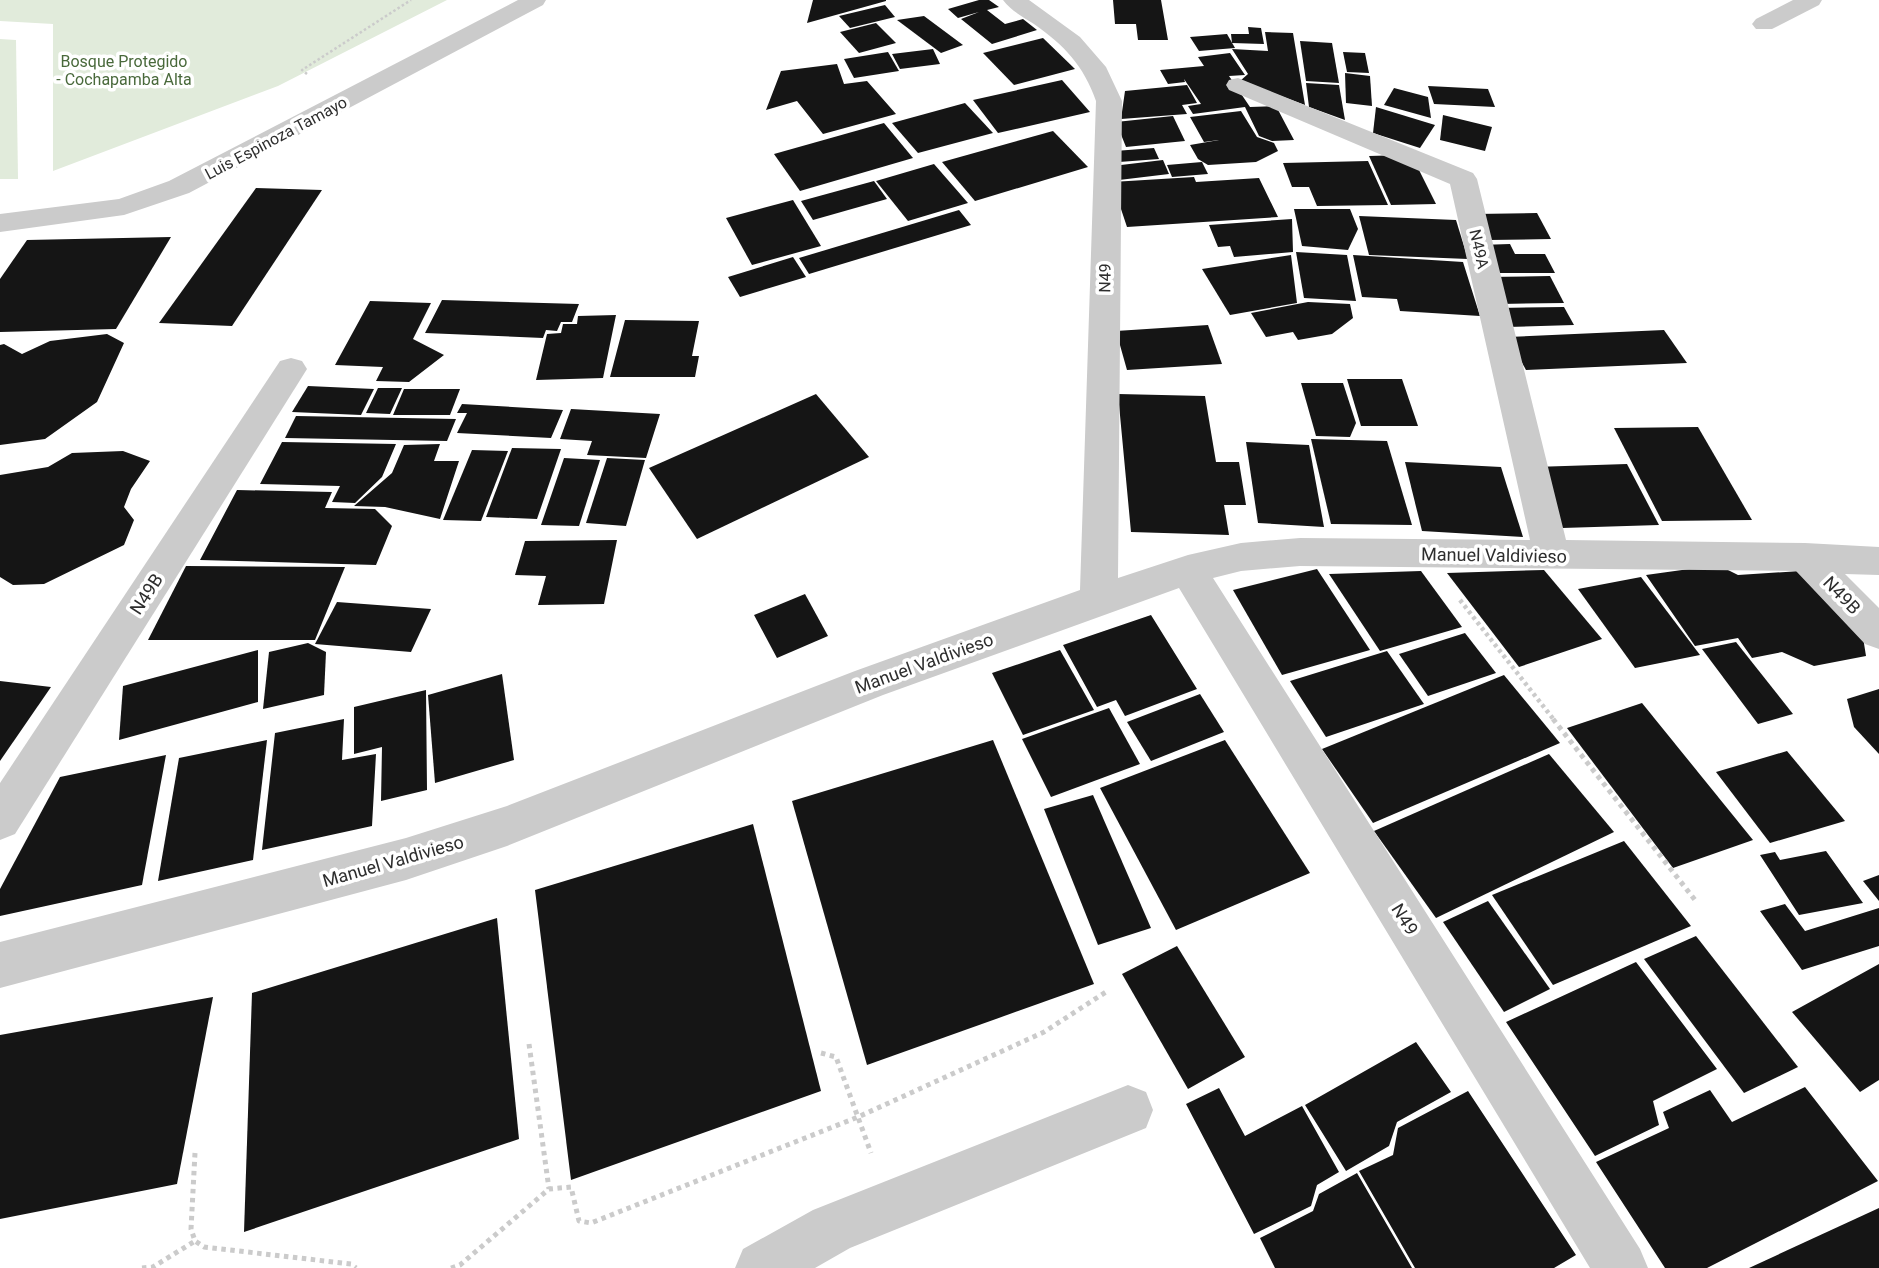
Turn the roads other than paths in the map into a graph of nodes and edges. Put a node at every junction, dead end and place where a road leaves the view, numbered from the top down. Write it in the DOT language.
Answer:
graph roads {
  1 [pos="535,0"];
  2 [pos="1014,0"];
  3 [pos="1811,0"];
  4 [pos="1764,24"];
  5 [pos="1238,85"];
  6 [pos="0,223"];
  7 [pos="291,369"];
  8 [pos="1552,556"];
  9 [pos="1805,557"];
  10 [pos="1879,561"];
  11 [pos="1188,570"];
  12 [pos="1099,599"];
  13 [pos="1879,633"];
  14 [pos="0,820"];
  15 [pos="0,965"];
  16 [pos="1128,1110"];
  17 [pos="762,1268"];
  18 [pos="1621,1268"];
  1 -- 6 [label="street, Luis Espinoza Tamayo"];
  2 -- 12 [label="street, N49"];
  3 -- 4 [label="street"];
  5 -- 8 [label="street, N49A"];
  7 -- 14 [label="street, N49B"];
  8 -- 9 [label="street, Manuel Valdivieso"];
  8 -- 11 [label="street, Manuel Valdivieso"];
  9 -- 10 [label="street, Manuel Valdivieso"];
  9 -- 13 [label="street, N49B"];
  11 -- 12 [label="street, Manuel Valdivieso"];
  11 -- 18 [label="street, N49"];
  12 -- 15 [label="street, Manuel Valdivieso"];
  16 -- 17 [label="street"];
}
